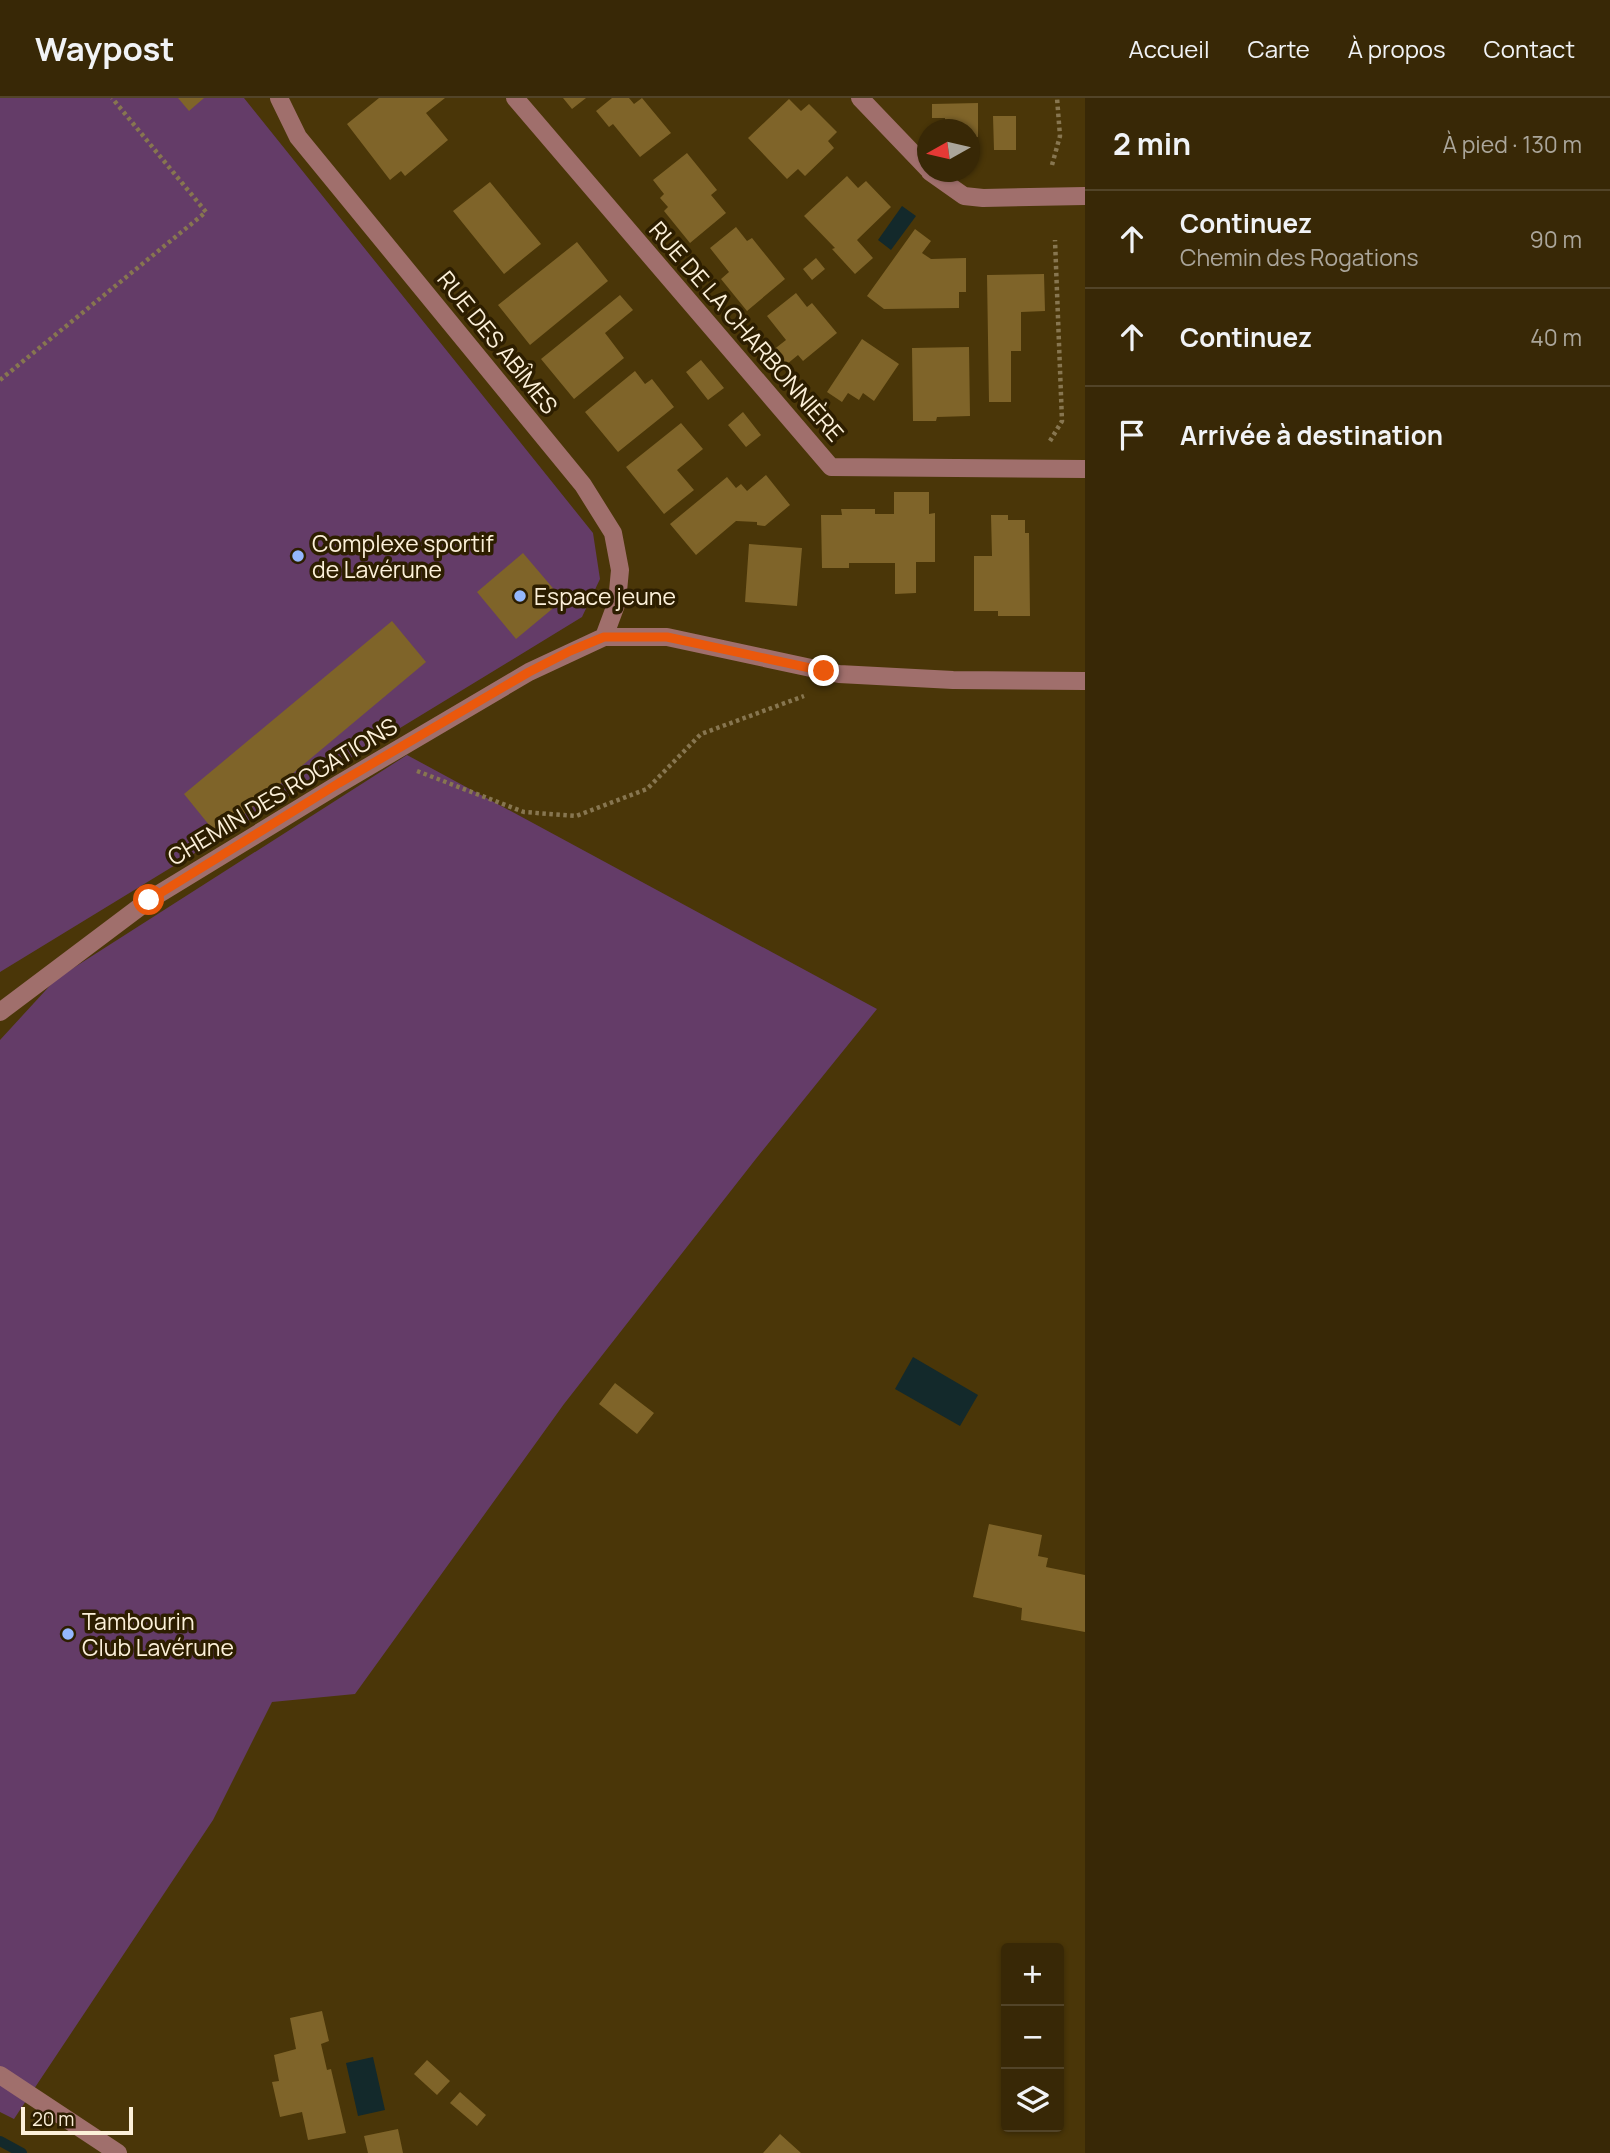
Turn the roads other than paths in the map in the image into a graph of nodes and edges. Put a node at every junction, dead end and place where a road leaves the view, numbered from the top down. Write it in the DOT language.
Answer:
graph roads {
  1 [pos="279,98"];
  2 [pos="515,98"];
  3 [pos="860,98"];
  4 [pos="917,157"];
  5 [pos="943,182"];
  6 [pos="1085,196"];
  7 [pos="1085,468"];
  8 [pos="604,637"];
  9 [pos="1085,681"];
  10 [pos="0,1012"];
  11 [pos="0,2075"];
  12 [pos="118,2153"];
  1 -- 8 [label="street, RUE DES ABÎMES"];
  2 -- 7 [label="street, RUE DE LA CHARBONNIÈRE"];
  3 -- 4 [label="street"];
  5 -- 6 [label="street"];
  8 -- 9 [label="street"];
  8 -- 10 [label="street, CHEMIN DES ROGATIONS"];
  11 -- 12 [label="street"];
}
